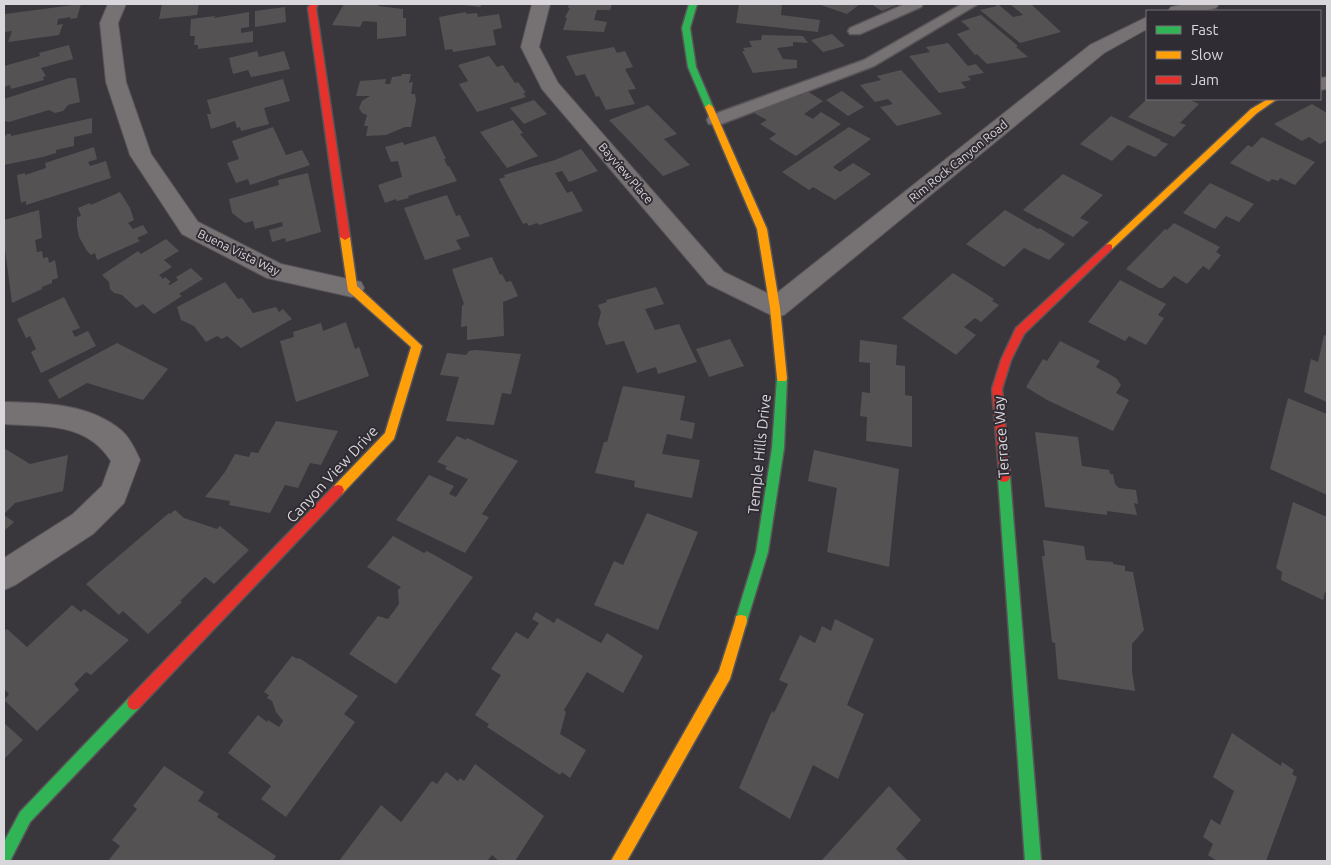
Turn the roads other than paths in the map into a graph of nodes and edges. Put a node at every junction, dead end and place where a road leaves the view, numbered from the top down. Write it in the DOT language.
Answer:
graph roads {
  1 [pos="117,4"];
  2 [pos="314,4"];
  3 [pos="541,4"];
  4 [pos="692,4"];
  5 [pos="916,4"];
  6 [pos="971,4"];
  7 [pos="1210,4"];
  8 [pos="1182,10"];
  9 [pos="1146,23"];
  10 [pos="855,31"];
  11 [pos="1272,100"];
  12 [pos="715,120"];
  13 [pos="352,288"];
  14 [pos="775,308"];
  15 [pos="4,413"];
  16 [pos="4,575"];
  17 [pos="4,857"];
  18 [pos="619,861"];
  19 [pos="1033,861"];
  1 -- 13 [label="street, Buena Vista Way"];
  2 -- 13 [label="street"];
  3 -- 14 [label="street, Bayview Place"];
  4 -- 12 [label="street, Temple Hills Drive"];
  5 -- 10 [label="lane"];
  6 -- 12 [label="lane"];
  7 -- 8 [label="street"];
  9 -- 14 [label="street, Rim Rock Canyon Road"];
  11 -- 19 [label="street, Terrace Way"];
  12 -- 14 [label="street, Temple Hills Drive"];
  13 -- 17 [label="street, Canyon View Drive"];
  14 -- 18 [label="street, Temple Hills Drive"];
  15 -- 16 [label="street"];
}
